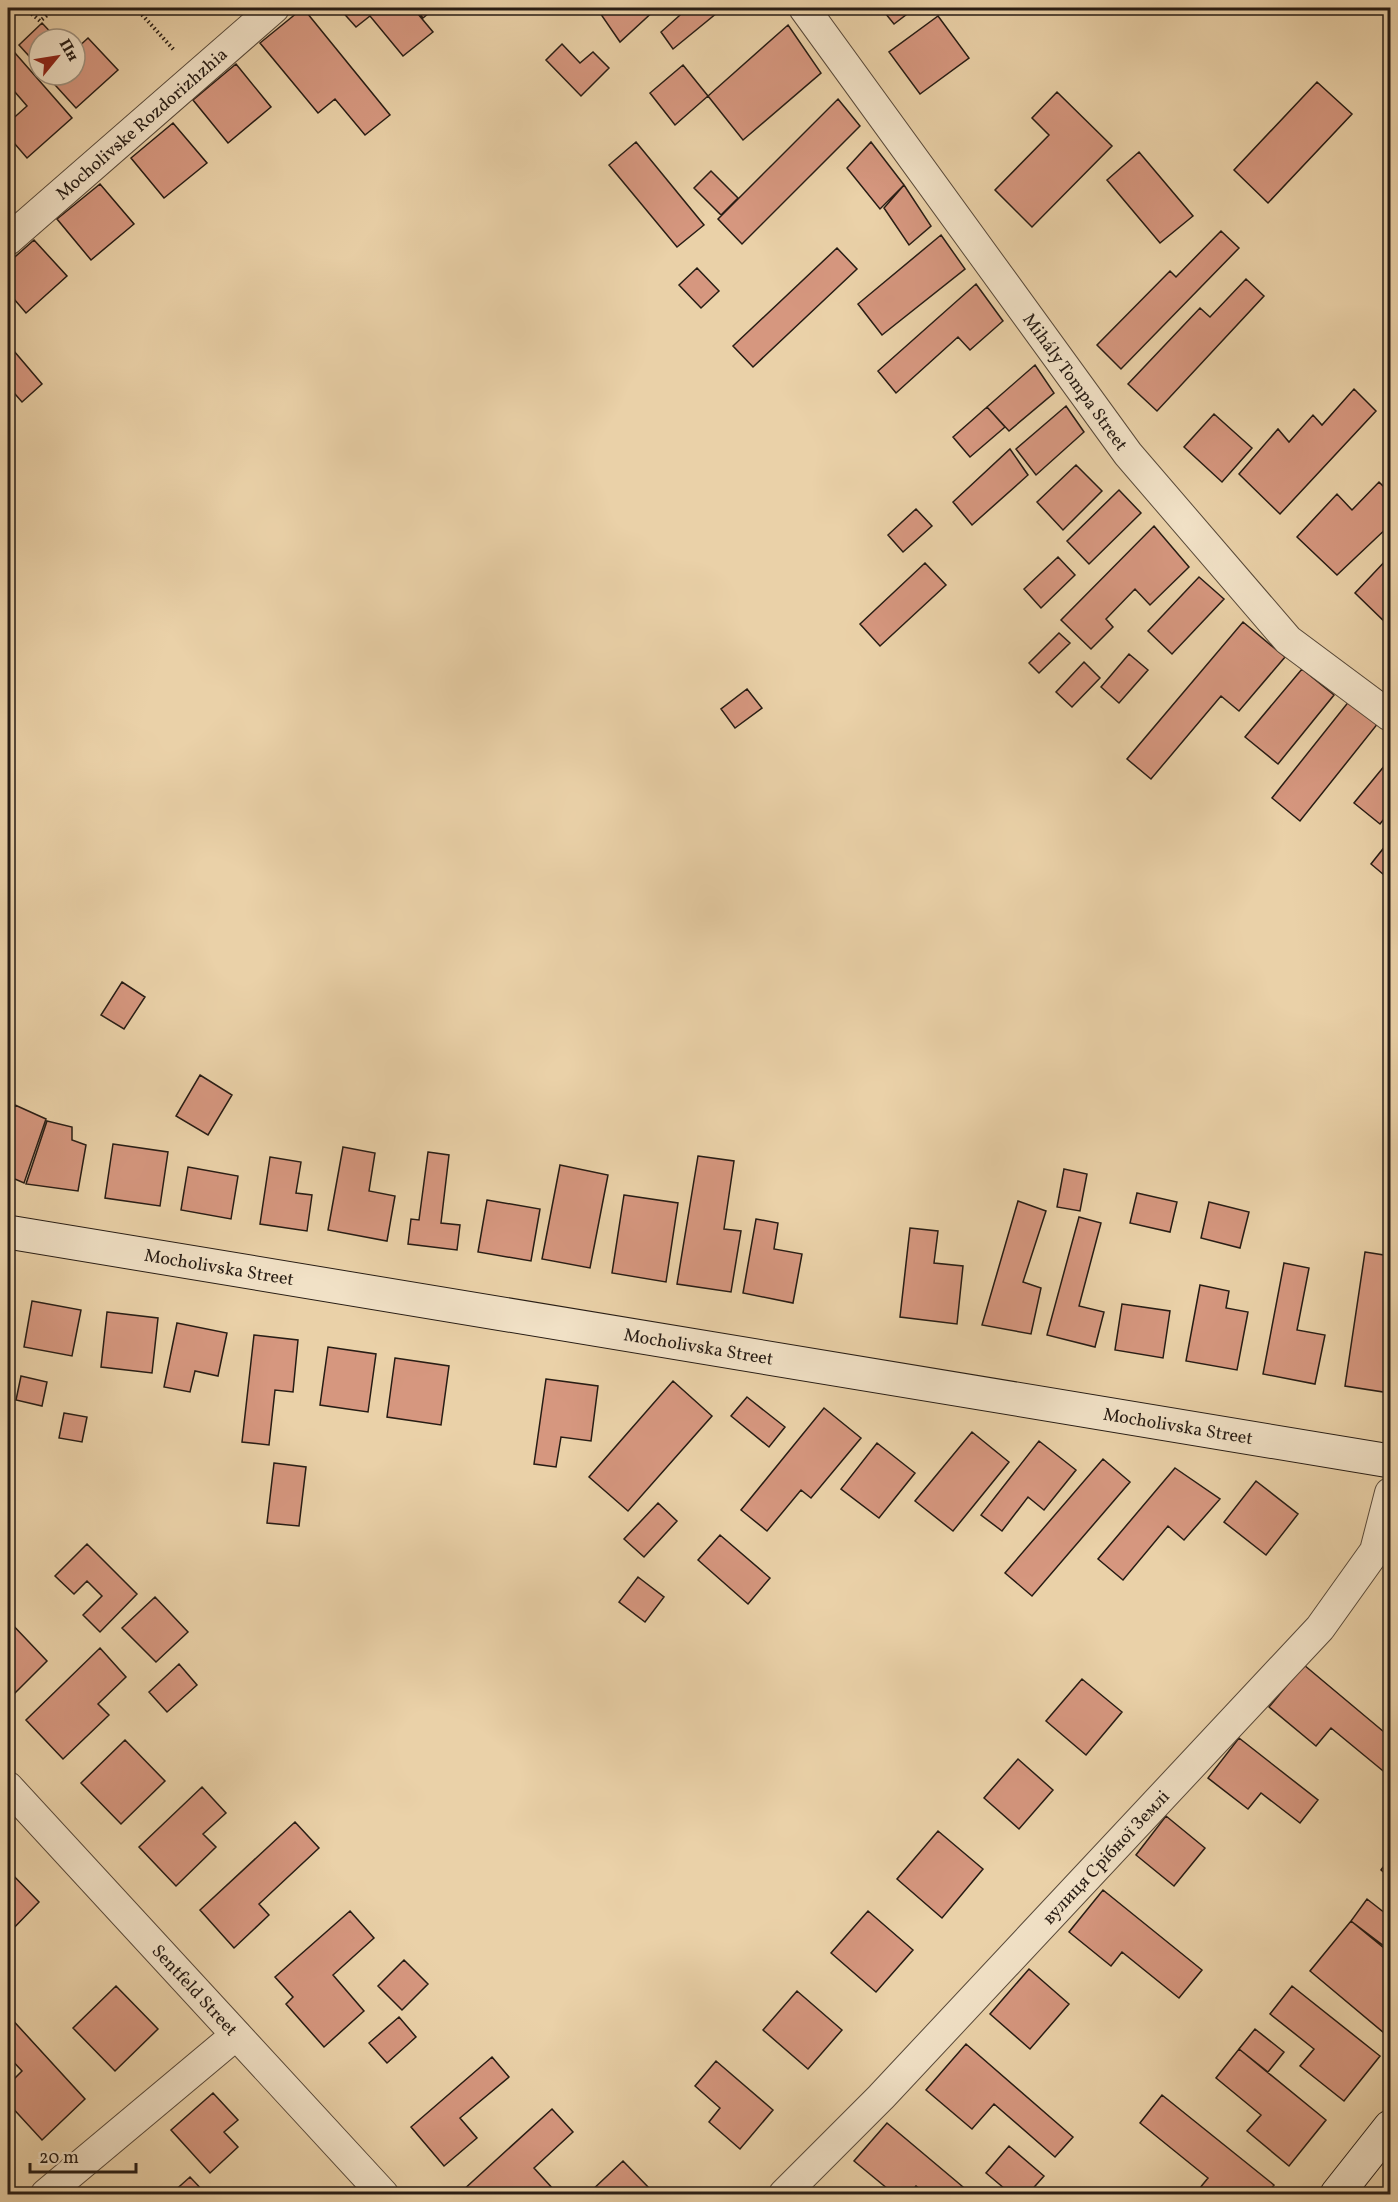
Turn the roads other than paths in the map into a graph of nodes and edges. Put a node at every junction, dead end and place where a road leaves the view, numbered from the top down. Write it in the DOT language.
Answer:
graph roads {
  1 [pos="274,8"];
  2 [pos="804,8"];
  3 [pos="8,240"];
  4 [pos="1390,717"];
  5 [pos="8,1232"];
  6 [pos="1390,1461"];
  7 [pos="1390,1493"];
  8 [pos="8,1786"];
  9 [pos="236,2035"];
  10 [pos="1389,2133"];
  11 [pos="46,2194"];
  12 [pos="383,2194"];
  13 [pos="784,2194"];
  14 [pos="1337,2194"];
  1 -- 3 [label="street, Mocholivske Rozdorizhzhia"];
  2 -- 4 [label="street, Mihály Tompa Street"];
  5 -- 6 [label="main road, Mocholivska Street"];
  7 -- 13 [label="street, вулиця Срібної Землі"];
  8 -- 9 [label="street, Sentfeld Street"];
  9 -- 11 [label="street"];
  9 -- 12 [label="street, Sentfeld Street"];
  10 -- 14 [label="main road"];
}
